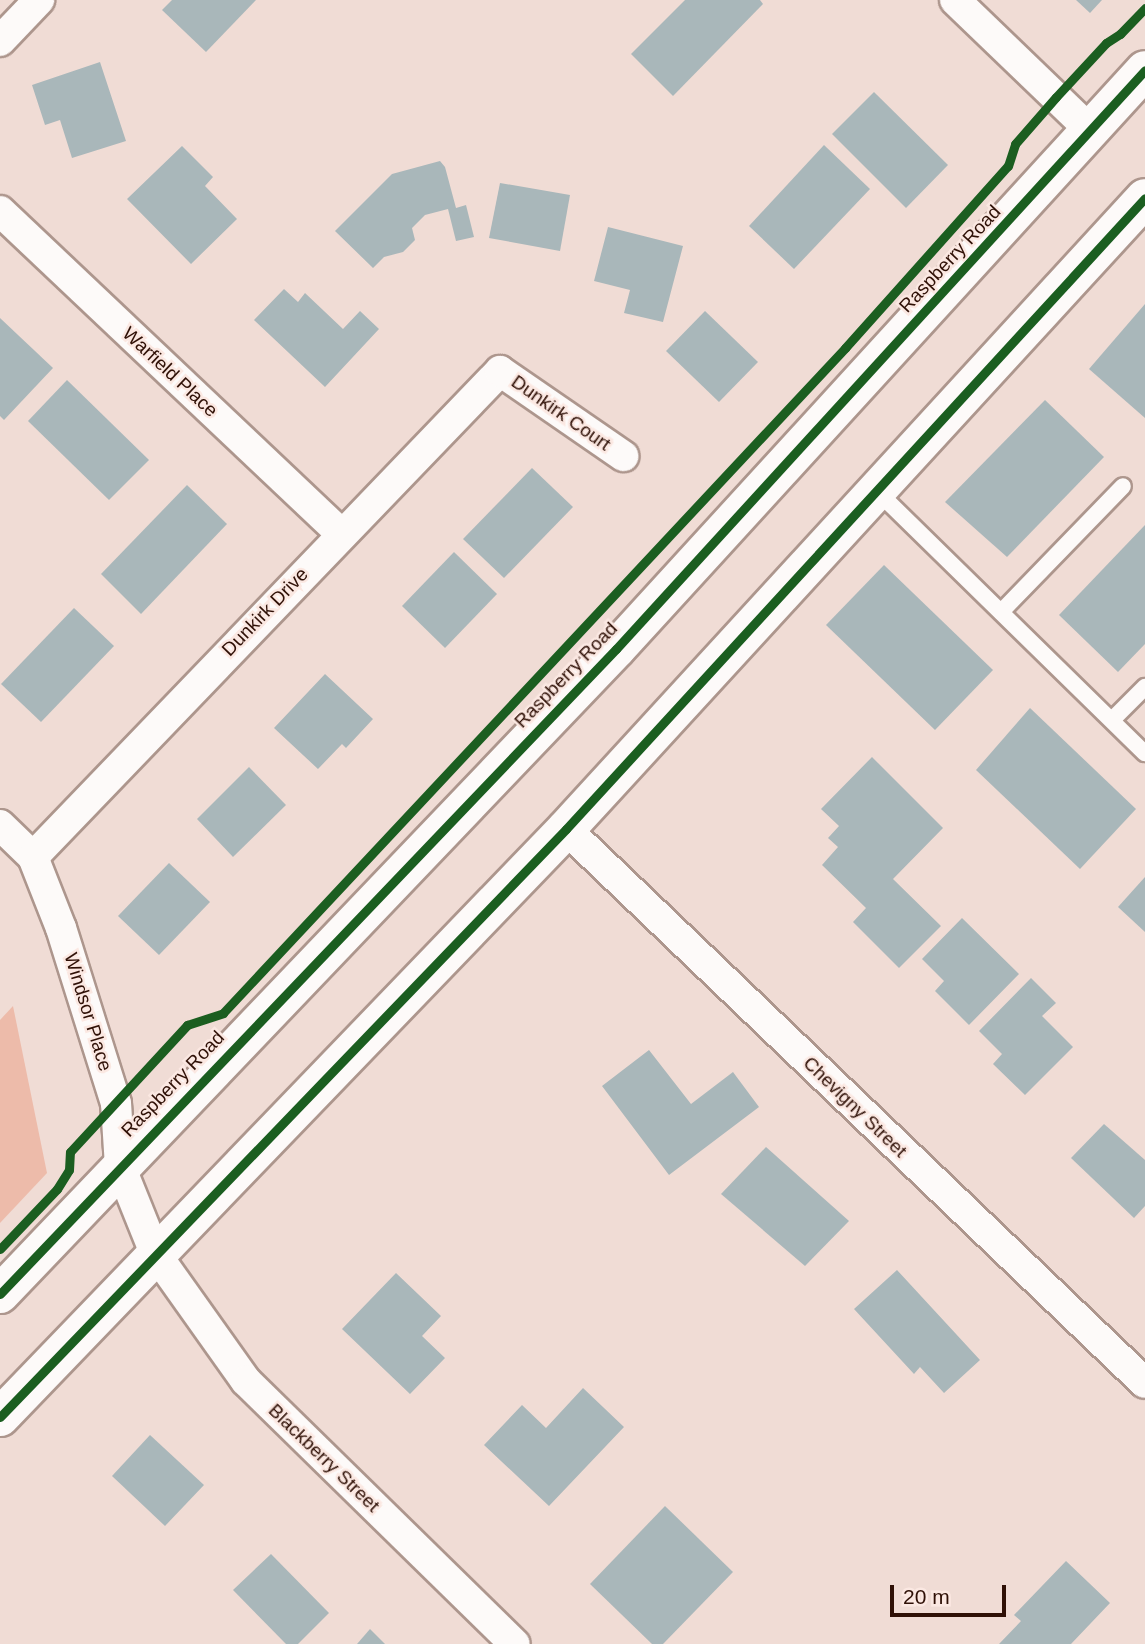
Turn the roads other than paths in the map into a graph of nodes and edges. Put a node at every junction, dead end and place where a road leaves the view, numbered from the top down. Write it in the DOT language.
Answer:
graph roads {
  1 [pos="39,0"];
  2 [pos="955,0"];
  3 [pos="0,41"];
  4 [pos="1145,70"];
  5 [pos="1091,131"];
  6 [pos="1145,198"];
  7 [pos="0,211"];
  8 [pos="500,371"];
  9 [pos="623,456"];
  10 [pos="1123,486"];
  11 [pos="877,491"];
  12 [pos="341,533"];
  13 [pos="1001,612"];
  14 [pos="1145,687"];
  15 [pos="1112,720"];
  16 [pos="1145,753"];
  17 [pos="0,825"];
  18 [pos="566,829"];
  19 [pos="33,857"];
  20 [pos="120,1166"];
  21 [pos="155,1253"];
  22 [pos="0,1294"];
  23 [pos="1145,1383"];
  24 [pos="0,1417"];
  25 [pos="514,1644"];
  1 -- 3 [label="street"];
  2 -- 5 [label="street"];
  4 -- 5 [label="main road, Raspberry Road"];
  5 -- 20 [label="main road, Raspberry Road"];
  6 -- 11 [label="main road"];
  7 -- 12 [label="street, Warfield Place"];
  8 -- 9 [label="street, Dunkirk Court"];
  8 -- 12 [label="street, Dunkirk Drive"];
  10 -- 13 [label="lane"];
  11 -- 13 [label="lane"];
  11 -- 18 [label="main road"];
  12 -- 19 [label="street, Dunkirk Drive"];
  13 -- 15 [label="lane"];
  14 -- 15 [label="lane"];
  15 -- 16 [label="lane"];
  17 -- 19 [label="street, Windsor Place"];
  18 -- 21 [label="main road"];
  18 -- 23 [label="street, Chevigny Street"];
  19 -- 20 [label="street, Windsor Place"];
  20 -- 21 [label="street, Windsor Place"];
  20 -- 22 [label="main road, Raspberry Road"];
  21 -- 24 [label="main road"];
  21 -- 25 [label="street, Blackberry Street"];
}
